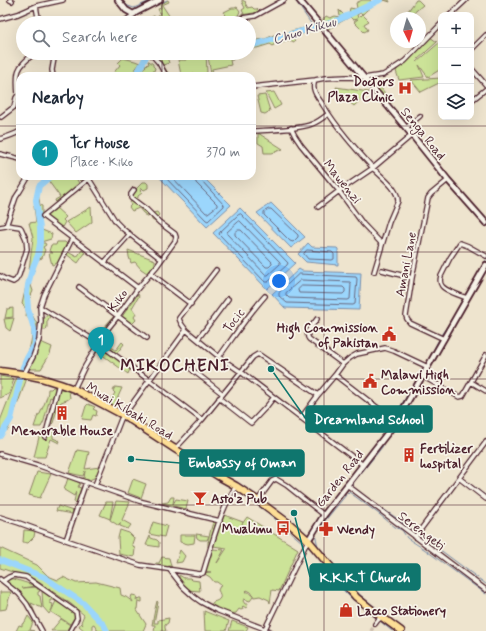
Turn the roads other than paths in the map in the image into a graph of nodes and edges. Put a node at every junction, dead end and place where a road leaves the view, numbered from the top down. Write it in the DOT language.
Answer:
graph roads {
  1 [pos="63,0"];
  2 [pos="118,0"];
  3 [pos="160,0"];
  4 [pos="284,0"];
  5 [pos="299,0"];
  6 [pos="466,0"];
  7 [pos="36,6"];
  8 [pos="453,12"];
  9 [pos="134,14"];
  10 [pos="38,16"];
  11 [pos="131,16"];
  12 [pos="255,16"];
  13 [pos="0,19"];
  14 [pos="438,27"];
  15 [pos="486,35"];
  16 [pos="473,48"];
  17 [pos="27,60"];
  18 [pos="54,60"];
  19 [pos="156,60"];
  20 [pos="474,71"];
  21 [pos="18,72"];
  22 [pos="52,72"];
  23 [pos="164,72"];
  24 [pos="364,78"];
  25 [pos="315,80"];
  26 [pos="486,85"];
  27 [pos="256,87"];
  28 [pos="486,89"];
  29 [pos="16,98"];
  30 [pos="474,99"];
  31 [pos="328,114"];
  32 [pos="420,116"];
  33 [pos="1,117"];
  34 [pos="291,128"];
  35 [pos="406,128"];
  36 [pos="256,132"];
  37 [pos="15,134"];
  38 [pos="412,135"];
  39 [pos="0,139"];
  40 [pos="0,154"];
  41 [pos="16,158"];
  42 [pos="373,168"];
  43 [pos="26,180"];
  44 [pos="87,180"];
  45 [pos="93,180"];
  46 [pos="448,180"];
  47 [pos="134,190"];
  48 [pos="339,191"];
  49 [pos="318,207"];
  50 [pos="486,223"];
  51 [pos="6,225"];
  52 [pos="0,227"];
  53 [pos="130,234"];
  54 [pos="72,239"];
  55 [pos="382,244"];
  56 [pos="486,256"];
  57 [pos="162,259"];
  58 [pos="104,263"];
  59 [pos="486,265"];
  60 [pos="216,270"];
  61 [pos="382,270"];
  62 [pos="374,272"];
  63 [pos="150,273"];
  64 [pos="0,276"];
  65 [pos="412,278"];
  66 [pos="79,287"];
  67 [pos="138,288"];
  68 [pos="265,296"];
  69 [pos="467,298"];
  70 [pos="228,299"];
  71 [pos="191,304"];
  72 [pos="40,307"];
  73 [pos="118,316"];
  74 [pos="317,319"];
  75 [pos="186,330"];
  76 [pos="147,338"];
  77 [pos="198,339"];
  78 [pos="444,339"];
  79 [pos="97,342"];
  80 [pos="486,355"];
  81 [pos="219,357"];
  82 [pos="343,364"];
  83 [pos="428,367"];
  84 [pos="190,369"];
  85 [pos="0,371"];
  86 [pos="241,372"];
  87 [pos="21,374"];
  88 [pos="336,375"];
  89 [pos="422,376"];
  90 [pos="150,380"];
  91 [pos="471,382"];
  92 [pos="60,384"];
  93 [pos="74,389"];
  94 [pos="486,391"];
  95 [pos="223,394"];
  96 [pos="318,395"];
  97 [pos="274,397"];
  98 [pos="219,398"];
  99 [pos="123,415"];
  100 [pos="302,418"];
  101 [pos="202,420"];
  102 [pos="396,422"];
  103 [pos="45,437"];
  104 [pos="486,442"];
  105 [pos="175,449"];
  106 [pos="0,454"];
  107 [pos="363,465"];
  108 [pos="459,478"];
  109 [pos="86,482"];
  110 [pos="96,485"];
  111 [pos="347,485"];
  112 [pos="236,486"];
  113 [pos="486,499"];
  114 [pos="258,500"];
  115 [pos="324,515"];
  116 [pos="0,517"];
  117 [pos="220,521"];
  118 [pos="415,537"];
  119 [pos="66,540"];
  120 [pos="308,540"];
  121 [pos="169,569"];
  122 [pos="1,580"];
  123 [pos="486,590"];
  124 [pos="382,617"];
  125 [pos="375,624"];
  126 [pos="264,630"];
  127 [pos="42,631"];
  128 [pos="70,631"];
  129 [pos="270,631"];
  130 [pos="401,631"];
  1 -- 7 [label="street"];
  2 -- 9 [label="street"];
  3 -- 9 [label="street"];
  4 -- 12 [label="street"];
  5 -- 24 [label="street, Senga Road"];
  6 -- 8 [label="street"];
  7 -- 10 [label="street"];
  7 -- 13 [label="street"];
  9 -- 11 [label="street"];
  14 -- 24 [label="street"];
  15 -- 16 [label="street"];
  17 -- 21 [label="street"];
  18 -- 22 [label="street"];
  19 -- 23 [label="street"];
  20 -- 26 [label="street"];
  24 -- 25 [label="street"];
  24 -- 35 [label="street, Senga Road"];
  25 -- 27 [label="street"];
  25 -- 31 [label="street"];
  28 -- 30 [label="street"];
  29 -- 33 [label="street"];
  31 -- 34 [label="street"];
  31 -- 42 [label="street"];
  32 -- 35 [label="street"];
  34 -- 36 [label="street"];
  34 -- 48 [label="street, Mawenzi"];
  35 -- 38 [label="street, Senga Road"];
  37 -- 39 [label="street"];
  38 -- 42 [label="street"];
  38 -- 46 [label="street, Senga Road"];
  40 -- 41 [label="street"];
  42 -- 48 [label="street"];
  42 -- 55 [label="street"];
  43 -- 51 [label="street"];
  44 -- 54 [label="street"];
  45 -- 53 [label="street"];
  46 -- 50 [label="street, Senga Road"];
  46 -- 65 [label="street, Amani Lane"];
  47 -- 57 [label="street, Kiko"];
  48 -- 49 [label="street"];
  48 -- 55 [label="street, Mawenzi"];
  51 -- 52 [label="street"];
  51 -- 64 [label="street"];
  53 -- 57 [label="street"];
  53 -- 58 [label="street"];
  54 -- 58 [label="street"];
  54 -- 72 [label="street"];
  55 -- 62 [label="street"];
  56 -- 69 [label="street"];
  57 -- 63 [label="street, Kiko"];
  58 -- 67 [label="street"];
  59 -- 69 [label="street, Garden Road"];
  60 -- 71 [label="street"];
  61 -- 65 [label="street"];
  63 -- 67 [label="street, Kiko"];
  63 -- 71 [label="street"];
  65 -- 78 [label="street, Amani Lane"];
  66 -- 73 [label="street"];
  67 -- 73 [label="street, Kiko"];
  68 -- 81 [label="street, Tocic"];
  69 -- 78 [label="street, Garden Road"];
  70 -- 77 [label="street"];
  71 -- 75 [label="street"];
  72 -- 79 [label="street"];
  72 -- 87 [label="street"];
  73 -- 76 [label="street"];
  73 -- 79 [label="street, Kiko"];
  74 -- 82 [label="street"];
  75 -- 77 [label="street"];
  75 -- 90 [label="street"];
  77 -- 81 [label="street"];
  78 -- 83 [label="street, Garden Road"];
  79 -- 90 [label="street"];
  79 -- 93 [label="street, Kiko"];
  80 -- 91 [label="street"];
  81 -- 86 [label="street"];
  82 -- 83 [label="street"];
  82 -- 88 [label="street"];
  83 -- 89 [label="street, Garden Road"];
  84 -- 95 [label="street"];
  85 -- 87 [label="main road, Mwai Kibaki Road"];
  86 -- 95 [label="street"];
  86 -- 96 [label="street"];
  86 -- 97 [label="street"];
  87 -- 92 [label="main road, Mwai Kibaki Road"];
  88 -- 96 [label="street"];
  88 -- 102 [label="street"];
  89 -- 91 [label="street"];
  89 -- 102 [label="street, Garden Road"];
  90 -- 99 [label="street"];
  90 -- 101 [label="street"];
  91 -- 94 [label="street"];
  92 -- 93 [label="main road, Mwai Kibaki Road"];
  92 -- 103 [label="street"];
  93 -- 99 [label="main road, Mwai Kibaki Road"];
  95 -- 98 [label="street"];
  96 -- 100 [label="street"];
  97 -- 98 [label="street"];
  97 -- 100 [label="street"];
  98 -- 101 [label="street"];
  99 -- 105 [label="main road, Mwai Kibaki Road"];
  99 -- 110 [label="street"];
  100 -- 107 [label="street"];
  101 -- 105 [label="street"];
  102 -- 107 [label="street, Garden Road"];
  104 -- 108 [label="street"];
  105 -- 112 [label="main road, Mwai Kibaki Road"];
  106 -- 109 [label="street"];
  107 -- 111 [label="street, Garden Road"];
  108 -- 113 [label="street"];
  108 -- 118 [label="street"];
  109 -- 110 [label="street"];
  109 -- 119 [label="street"];
  110 -- 117 [label="street"];
  111 -- 115 [label="street, Garden Road"];
  111 -- 118 [label="street, Serengeti"];
  112 -- 114 [label="main road, Mwai Kibaki Road"];
  112 -- 117 [label="street"];
  114 -- 115 [label="street"];
  114 -- 120 [label="main road, Mwai Kibaki Road"];
  115 -- 120 [label="street, Garden Road"];
  116 -- 119 [label="street"];
  117 -- 121 [label="street"];
  118 -- 123 [label="street, Serengeti"];
  119 -- 121 [label="street"];
  120 -- 124 [label="main road, Mwai Kibaki Road"];
  120 -- 126 [label="street"];
  121 -- 126 [label="street"];
  122 -- 127 [label="street"];
  122 -- 128 [label="street"];
  124 -- 125 [label="street"];
  124 -- 130 [label="main road, Mwai Kibaki Road"];
  126 -- 129 [label="street"];
}
